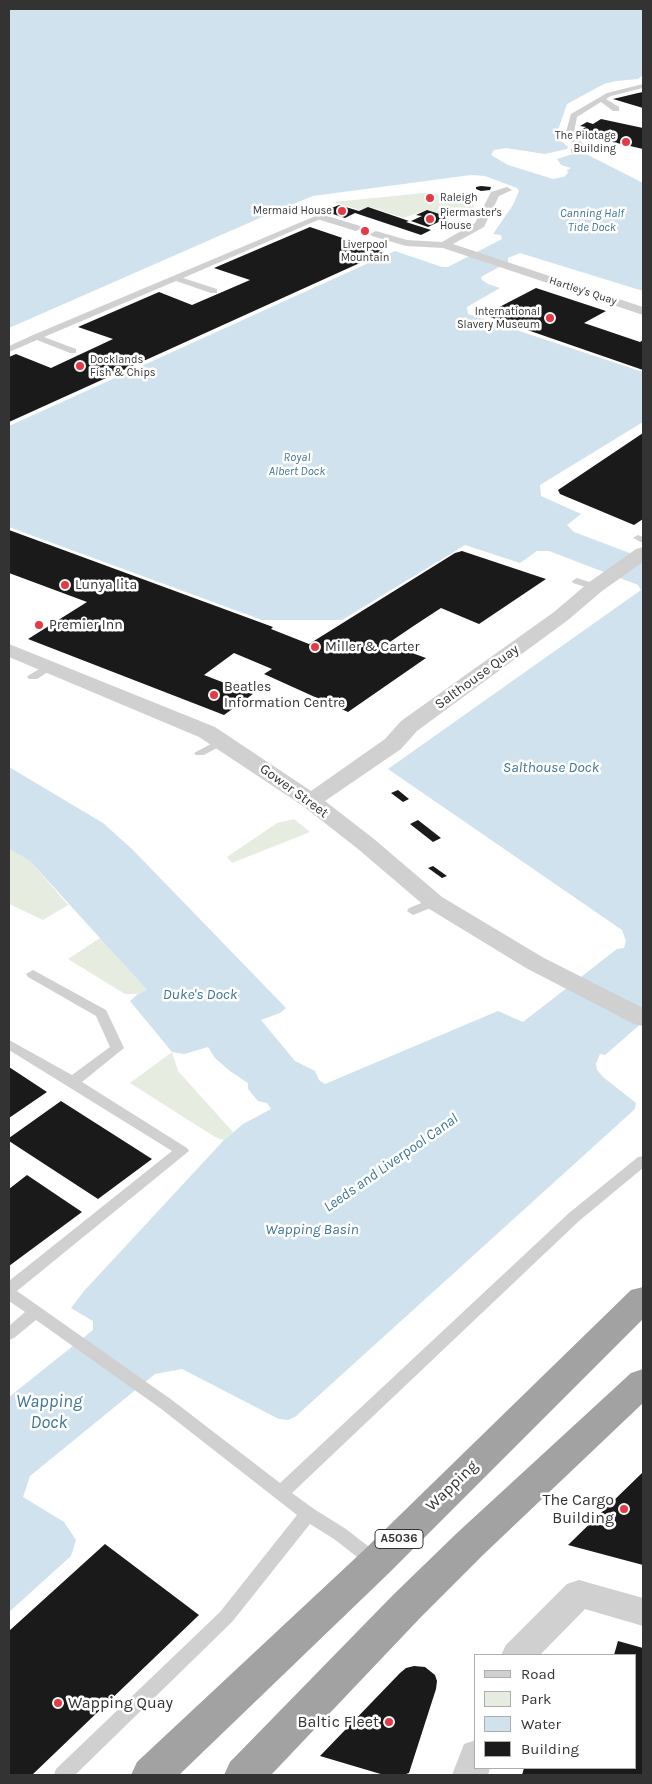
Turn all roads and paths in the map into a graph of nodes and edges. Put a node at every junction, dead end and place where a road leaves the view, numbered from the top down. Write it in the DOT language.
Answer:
graph roads {
  1 [pos="643,86"];
  2 [pos="602,98"];
  3 [pos="616,109"];
  4 [pos="574,151"];
  5 [pos="507,190"];
  6 [pos="321,217"];
  7 [pos="356,228"];
  8 [pos="376,234"];
  9 [pos="448,247"];
  10 [pos="175,278"];
  11 [pos="214,291"];
  12 [pos="643,311"];
  13 [pos="36,337"];
  14 [pos="9,349"];
  15 [pos="73,351"];
  16 [pos="642,544"];
  17 [pos="9,650"];
  18 [pos="222,741"];
  19 [pos="200,753"];
  20 [pos="311,801"];
  21 [pos="33,974"];
  22 [pos="643,1018"];
  23 [pos="9,1044"];
  24 [pos="73,1082"];
  25 [pos="643,1162"];
  26 [pos="9,1289"];
  27 [pos="9,1293"];
  28 [pos="643,1299"];
  29 [pos="35,1313"];
  30 [pos="9,1334"];
  31 [pos="643,1382"];
  32 [pos="281,1493"];
  33 [pos="308,1514"];
  34 [pos="376,1562"];
  35 [pos="643,1612"];
  36 [pos="519,1654"];
  37 [pos="474,1762"];
  38 [pos="63,1775"];
  39 [pos="151,1775"];
  40 [pos="244,1775"];
  41 [pos="470,1775"];
  1 -- 2 [label="lane"];
  2 -- 3 [label="lane"];
  2 -- 4 [label="lane"];
  5 -- 9 [label="street"];
  6 -- 7 [label="street"];
  6 -- 10 [label="lane"];
  8 -- 9 [label="street, Hartley's Quay"];
  9 -- 12 [label="street, Hartley's Quay"];
  10 -- 11 [label="lane"];
  10 -- 13 [label="lane"];
  13 -- 14 [label="lane"];
  13 -- 15 [label="lane"];
  16 -- 20 [label="street, Salthouse Quay"];
  17 -- 18 [label="street, Gower Street"];
  18 -- 19 [label="lane"];
  18 -- 20 [label="street, Gower Street"];
  20 -- 22 [label="street, Gower Street"];
  21 -- 24 [label="lane"];
  23 -- 24 [label="lane"];
  24 -- 26 [label="lane"];
  25 -- 32 [label="lane"];
  27 -- 29 [label="lane"];
  28 -- 34 [label="highway, Wapping / A5036"];
  29 -- 30 [label="lane"];
  29 -- 32 [label="lane"];
  31 -- 40 [label="highway"];
  32 -- 33 [label="lane"];
  33 -- 34 [label="lane"];
  33 -- 38 [label="lane"];
  34 -- 39 [label="highway, Wapping / A5036"];
  35 -- 36 [label="street"];
  37 -- 41 [label="street"];
}
